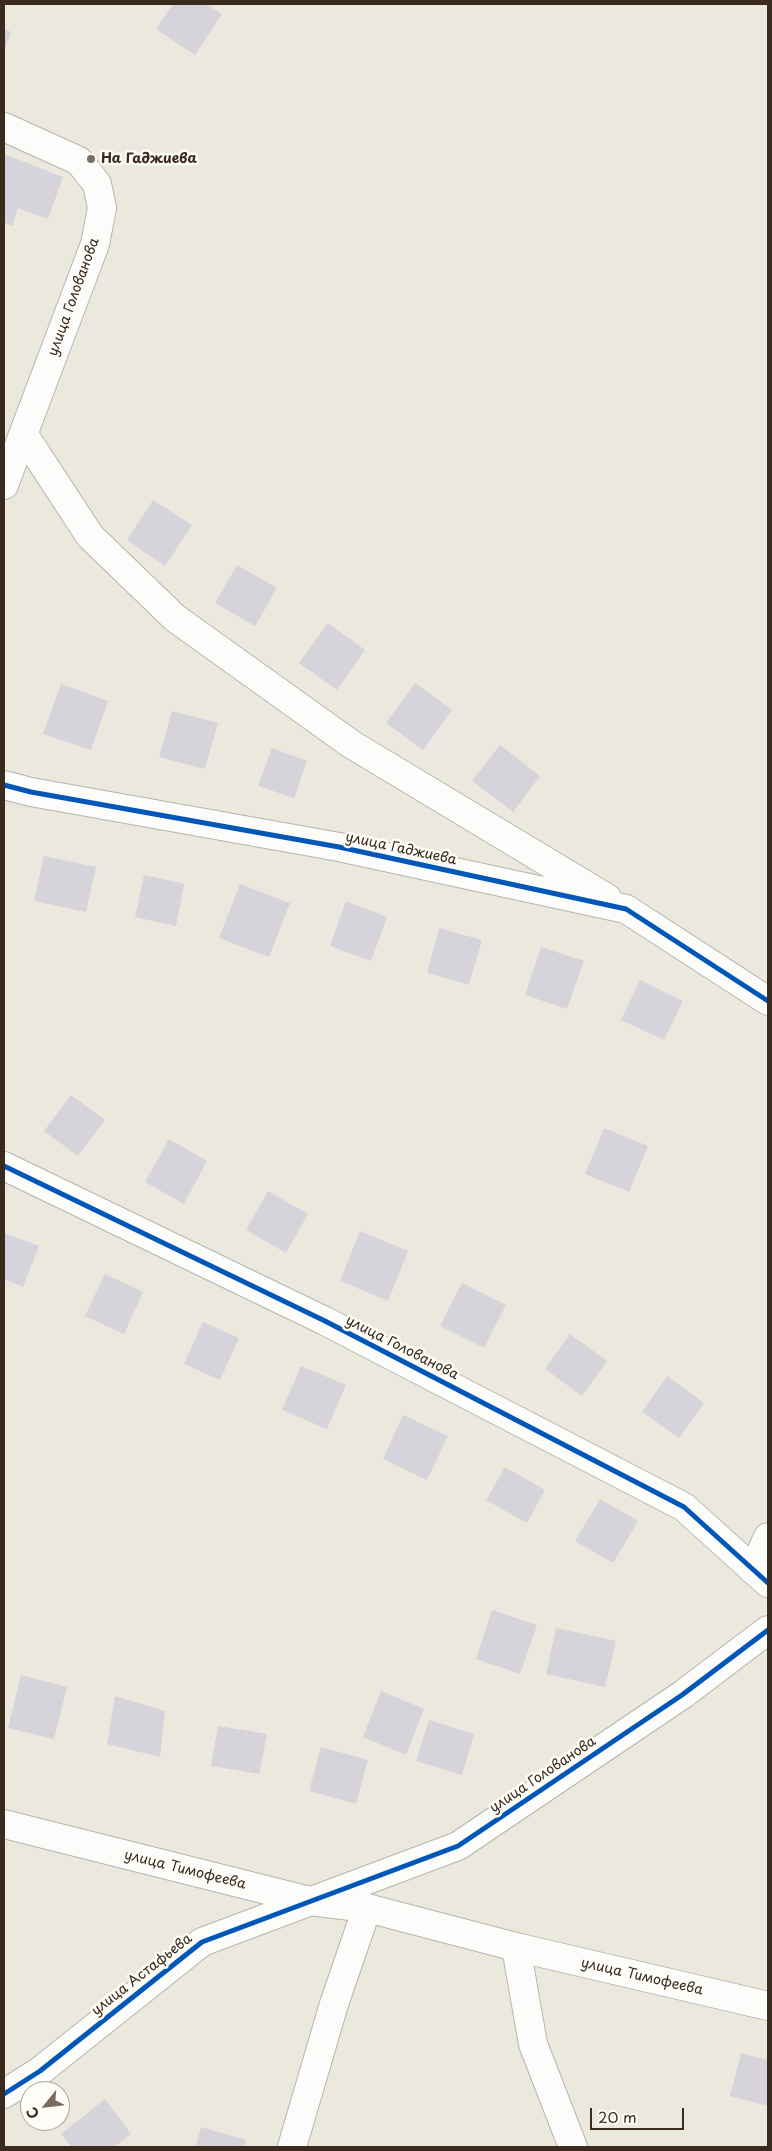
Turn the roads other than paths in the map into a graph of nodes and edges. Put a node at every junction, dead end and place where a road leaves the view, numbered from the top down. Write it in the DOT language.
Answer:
graph roads {
  1 [pos="4,127"];
  2 [pos="24,434"];
  3 [pos="4,485"];
  4 [pos="4,785"];
  5 [pos="626,909"];
  6 [pos="768,1002"];
  7 [pos="4,1166"];
  8 [pos="768,1538"];
  9 [pos="760,1577"];
  10 [pos="768,1630"];
  11 [pos="4,1824"];
  12 [pos="310,1901"];
  13 [pos="367,1908"];
  14 [pos="516,1947"];
  15 [pos="768,2006"];
  16 [pos="4,2094"];
  17 [pos="292,2147"];
  18 [pos="573,2147"];
  1 -- 2 [label="street, улица Голованова"];
  2 -- 3 [label="street, улица Голованова"];
  2 -- 5 [label="street, улица Гаджиева"];
  4 -- 5 [label="street, улица Гаджиева"];
  5 -- 6 [label="street, улица Гаджиева"];
  7 -- 9 [label="street, улица Голованова"];
  8 -- 9 [label="street"];
  10 -- 12 [label="street, улица Голованова"];
  11 -- 12 [label="street, улица Тимофеева"];
  12 -- 13 [label="street, улица Тимофеева"];
  12 -- 16 [label="street, улица Астафьева"];
  13 -- 14 [label="street, улица Тимофеева"];
  13 -- 17 [label="street"];
  14 -- 15 [label="street, улица Тимофеева"];
  14 -- 18 [label="street"];
}
